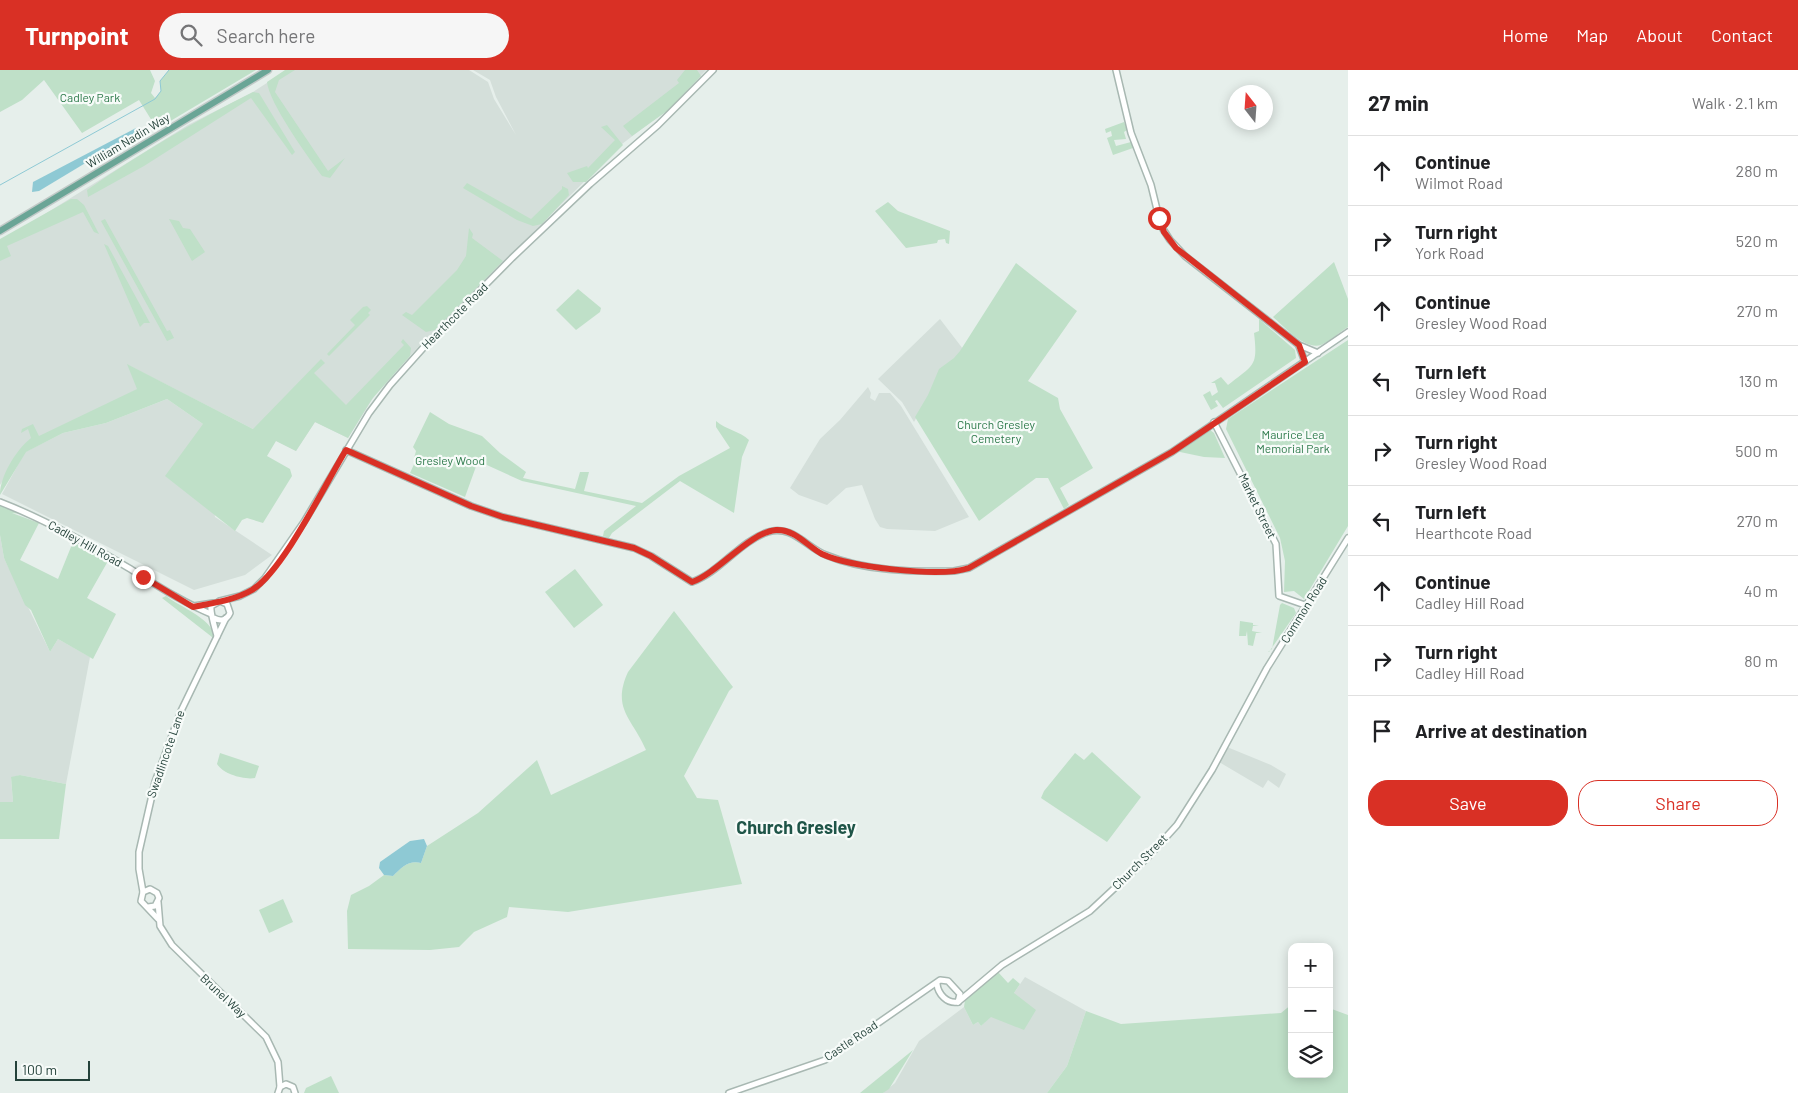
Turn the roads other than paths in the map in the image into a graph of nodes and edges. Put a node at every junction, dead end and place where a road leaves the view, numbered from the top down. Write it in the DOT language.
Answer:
graph roads {
  1 [pos="268,70"];
  2 [pos="713,70"];
  3 [pos="1116,70"];
  4 [pos="0,231"];
  5 [pos="1348,332"];
  6 [pos="1299,345"];
  7 [pos="1318,353"];
  8 [pos="1305,362"];
  9 [pos="1214,422"];
  10 [pos="346,450"];
  11 [pos="0,502"];
  12 [pos="1348,538"];
  13 [pos="240,596"];
  14 [pos="220,601"];
  15 [pos="214,603"];
  16 [pos="1305,606"];
  17 [pos="193,607"];
  18 [pos="230,610"];
  19 [pos="212,616"];
  20 [pos="226,618"];
  21 [pos="217,636"];
  22 [pos="1260,683"];
  23 [pos="141,878"];
  24 [pos="152,890"];
  25 [pos="143,892"];
  26 [pos="158,902"];
  27 [pos="148,907"];
  28 [pos="158,919"];
  29 [pos="937,984"];
  30 [pos="958,991"];
  31 [pos="969,993"];
  32 [pos="958,1002"];
  33 [pos="281,1075"];
  34 [pos="288,1084"];
  35 [pos="280,1087"];
  36 [pos="278,1093"];
  37 [pos="295,1093"];
  38 [pos="729,1093"];
  1 -- 4 [label="main road, William Nadin Way"];
  2 -- 10 [label="street, Hearthcote Road"];
  3 -- 6 [label="street"];
  5 -- 7 [label="street"];
  6 -- 7 [label="street"];
  6 -- 8 [label="street"];
  7 -- 8 [label="street"];
  8 -- 9 [label="street"];
  9 -- 10 [label="street"];
  9 -- 16 [label="street, Market Street"];
  10 -- 13 [label="street, Hearthcote Road"];
  11 -- 17 [label="street, Cadley Hill Road"];
  12 -- 16 [label="street, Common Road"];
  13 -- 14 [label="street, Hearthcote Road"];
  13 -- 18 [label="street, Hearthcote Road"];
  14 -- 15 [label="street"];
  14 -- 18 [label="street"];
  15 -- 17 [label="street"];
  15 -- 19 [label="street"];
  16 -- 22 [label="street, Common Road"];
  17 -- 19 [label="street, Cadley Hill Road"];
  18 -- 20 [label="street"];
  19 -- 20 [label="street"];
  19 -- 21 [label="street"];
  20 -- 21 [label="street, Swadlincote Lane"];
  21 -- 23 [label="street, Swadlincote Lane"];
  22 -- 31 [label="street, Church Street"];
  23 -- 24 [label="street"];
  23 -- 25 [label="street, Swadlincote Lane"];
  24 -- 25 [label="street"];
  24 -- 26 [label="street"];
  25 -- 27 [label="street"];
  26 -- 27 [label="street"];
  26 -- 28 [label="street, Brunel Way"];
  27 -- 28 [label="street, Brunel Way"];
  28 -- 33 [label="street, Brunel Way"];
  29 -- 30 [label="street"];
  29 -- 32 [label="street"];
  29 -- 38 [label="street, Castle Road"];
  30 -- 31 [label="street"];
  30 -- 32 [label="street"];
  31 -- 32 [label="street, Church Street"];
  33 -- 34 [label="street, Brunel Way"];
  33 -- 35 [label="street, Brunel Way"];
  34 -- 35 [label="street"];
  34 -- 37 [label="street, Brunel Way"];
  35 -- 36 [label="street, Brunel Way"];
}
